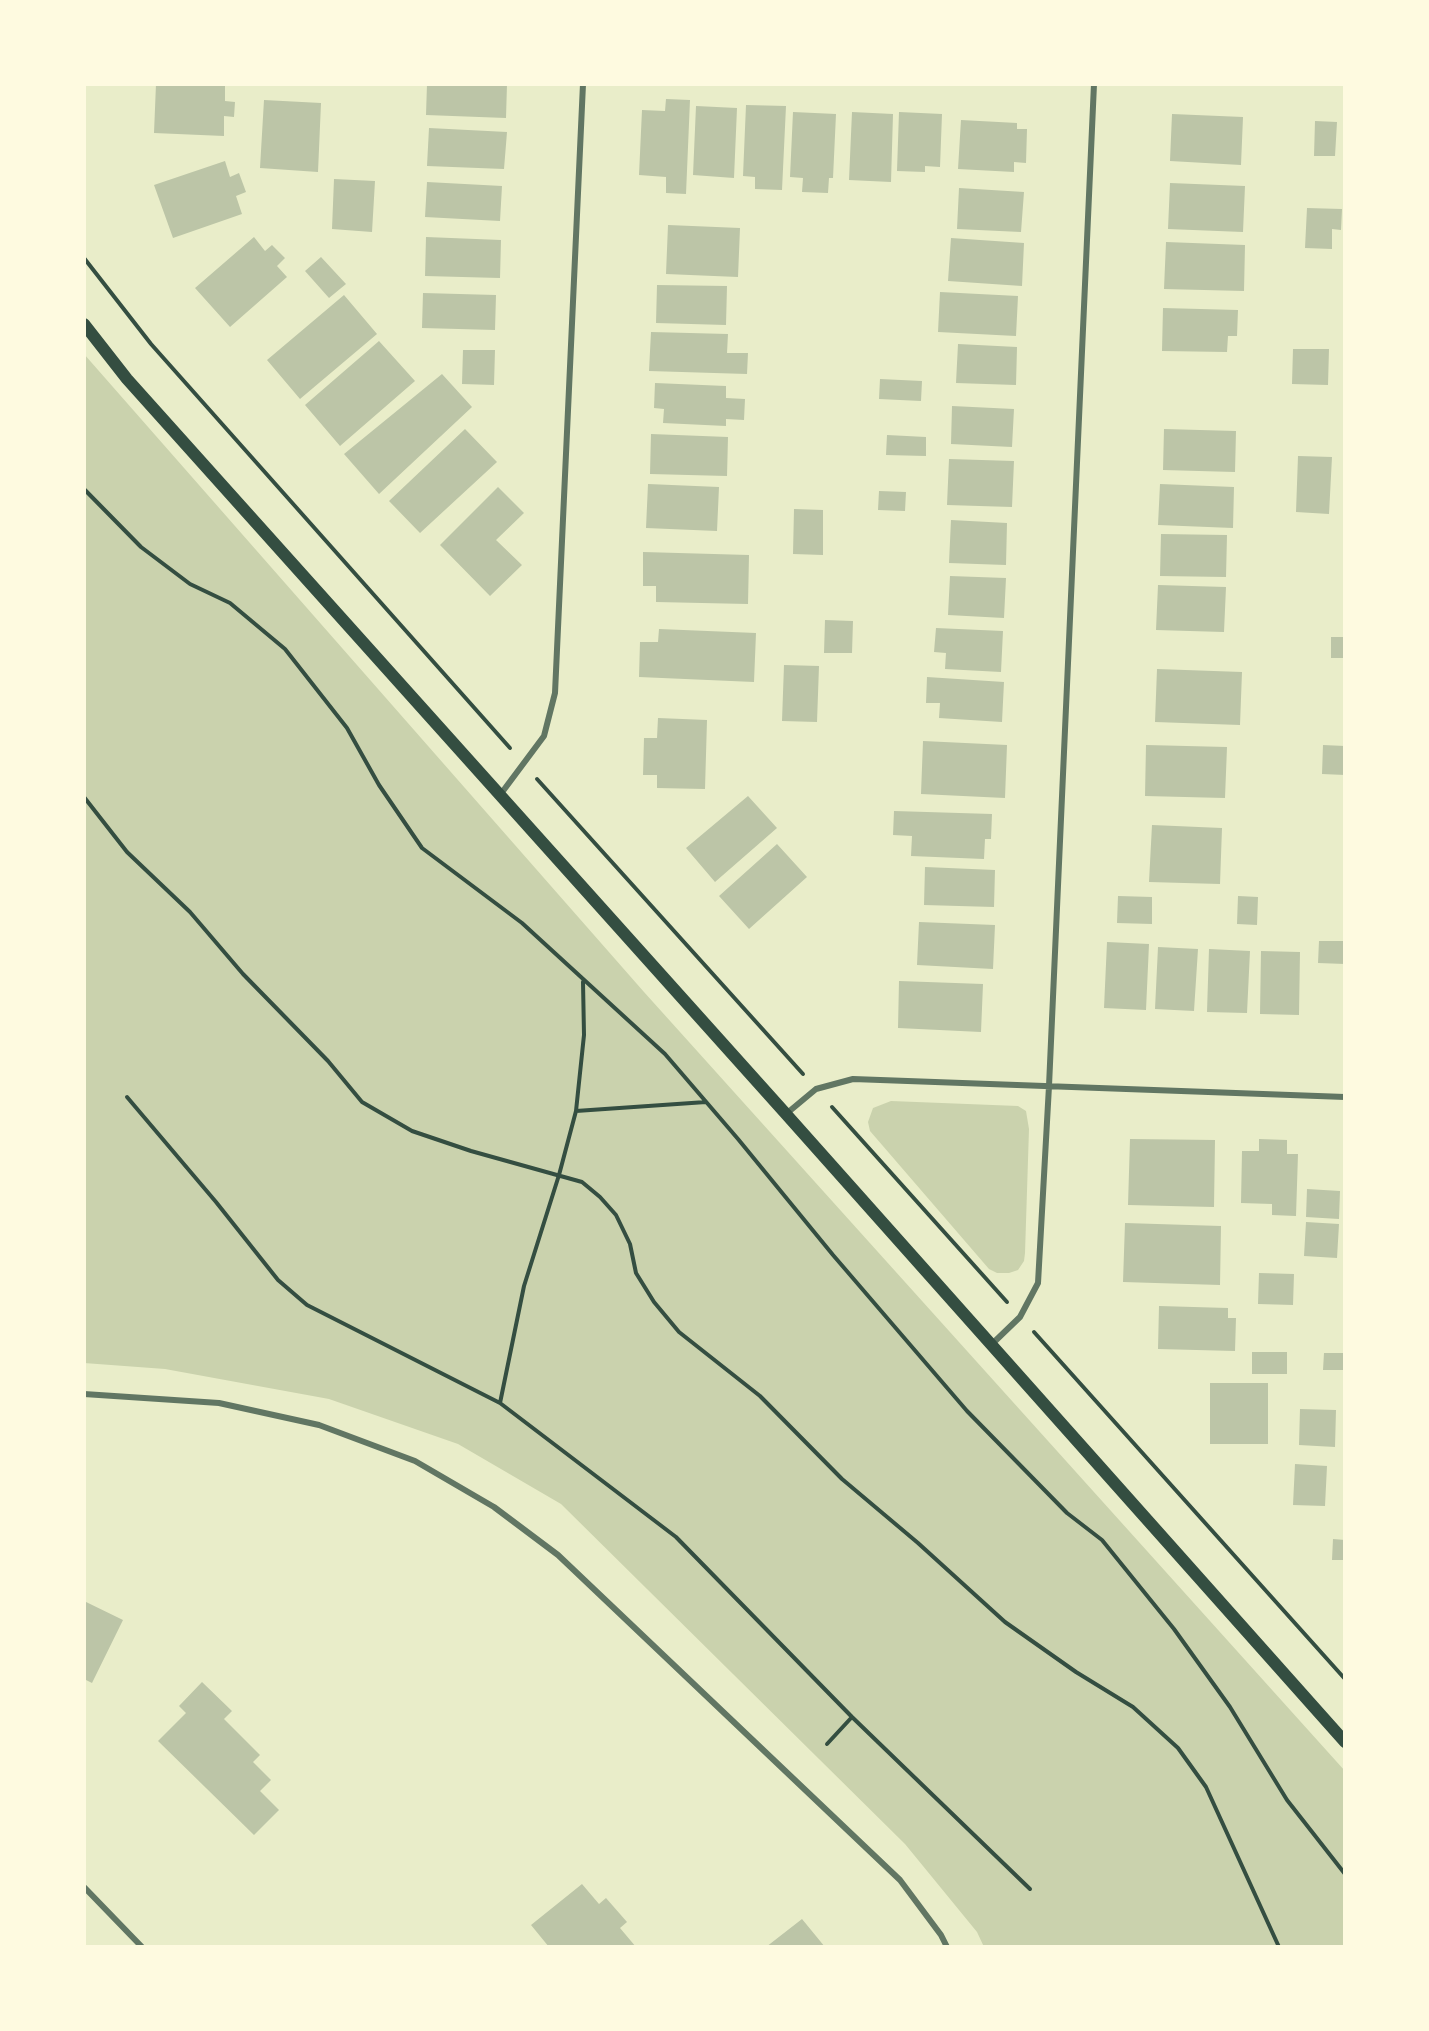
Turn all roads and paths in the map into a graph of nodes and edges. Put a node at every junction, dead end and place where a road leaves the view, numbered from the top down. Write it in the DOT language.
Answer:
graph roads {
  1 [pos="583,84"];
  2 [pos="1094,84"];
  3 [pos="84,258"];
  4 [pos="84,324"];
  5 [pos="84,489"];
  6 [pos="524,765"];
  7 [pos="499,795"];
  8 [pos="84,797"];
  9 [pos="583,981"];
  10 [pos="1049,1086"];
  11 [pos="816,1089"];
  12 [pos="127,1096"];
  13 [pos="1345,1097"];
  14 [pos="706,1102"];
  15 [pos="576,1111"];
  16 [pos="786,1114"];
  17 [pos="559,1175"];
  18 [pos="1020,1317"];
  19 [pos="991,1345"];
  20 [pos="84,1394"];
  21 [pos="500,1403"];
  22 [pos="1345,1679"];
  23 [pos="852,1717"];
  24 [pos="1345,1742"];
  25 [pos="827,1744"];
  26 [pos="1345,1874"];
  27 [pos="84,1887"];
  28 [pos="1030,1889"];
  29 [pos="142,1947"];
  30 [pos="947,1947"];
  31 [pos="1280,1947"];
  1 -- 6 [label="street"];
  2 -- 10 [label="street"];
  3 -- 6 [label="path"];
  4 -- 7 [label="main road"];
  5 -- 9 [label="path"];
  6 -- 7 [label="street"];
  6 -- 11 [label="path"];
  7 -- 16 [label="main road"];
  8 -- 17 [label="path"];
  9 -- 14 [label="path"];
  9 -- 15 [label="path"];
  10 -- 11 [label="street"];
  10 -- 13 [label="street"];
  10 -- 18 [label="street"];
  11 -- 16 [label="street"];
  11 -- 18 [label="path"];
  12 -- 21 [label="path"];
  14 -- 15 [label="path"];
  14 -- 26 [label="path"];
  15 -- 17 [label="path"];
  16 -- 19 [label="main road"];
  17 -- 21 [label="path"];
  17 -- 31 [label="path"];
  18 -- 19 [label="street"];
  18 -- 22 [label="path"];
  19 -- 24 [label="main road"];
  20 -- 30 [label="street"];
  21 -- 23 [label="path"];
  23 -- 25 [label="path"];
  23 -- 28 [label="path"];
  27 -- 29 [label="street"];
}
